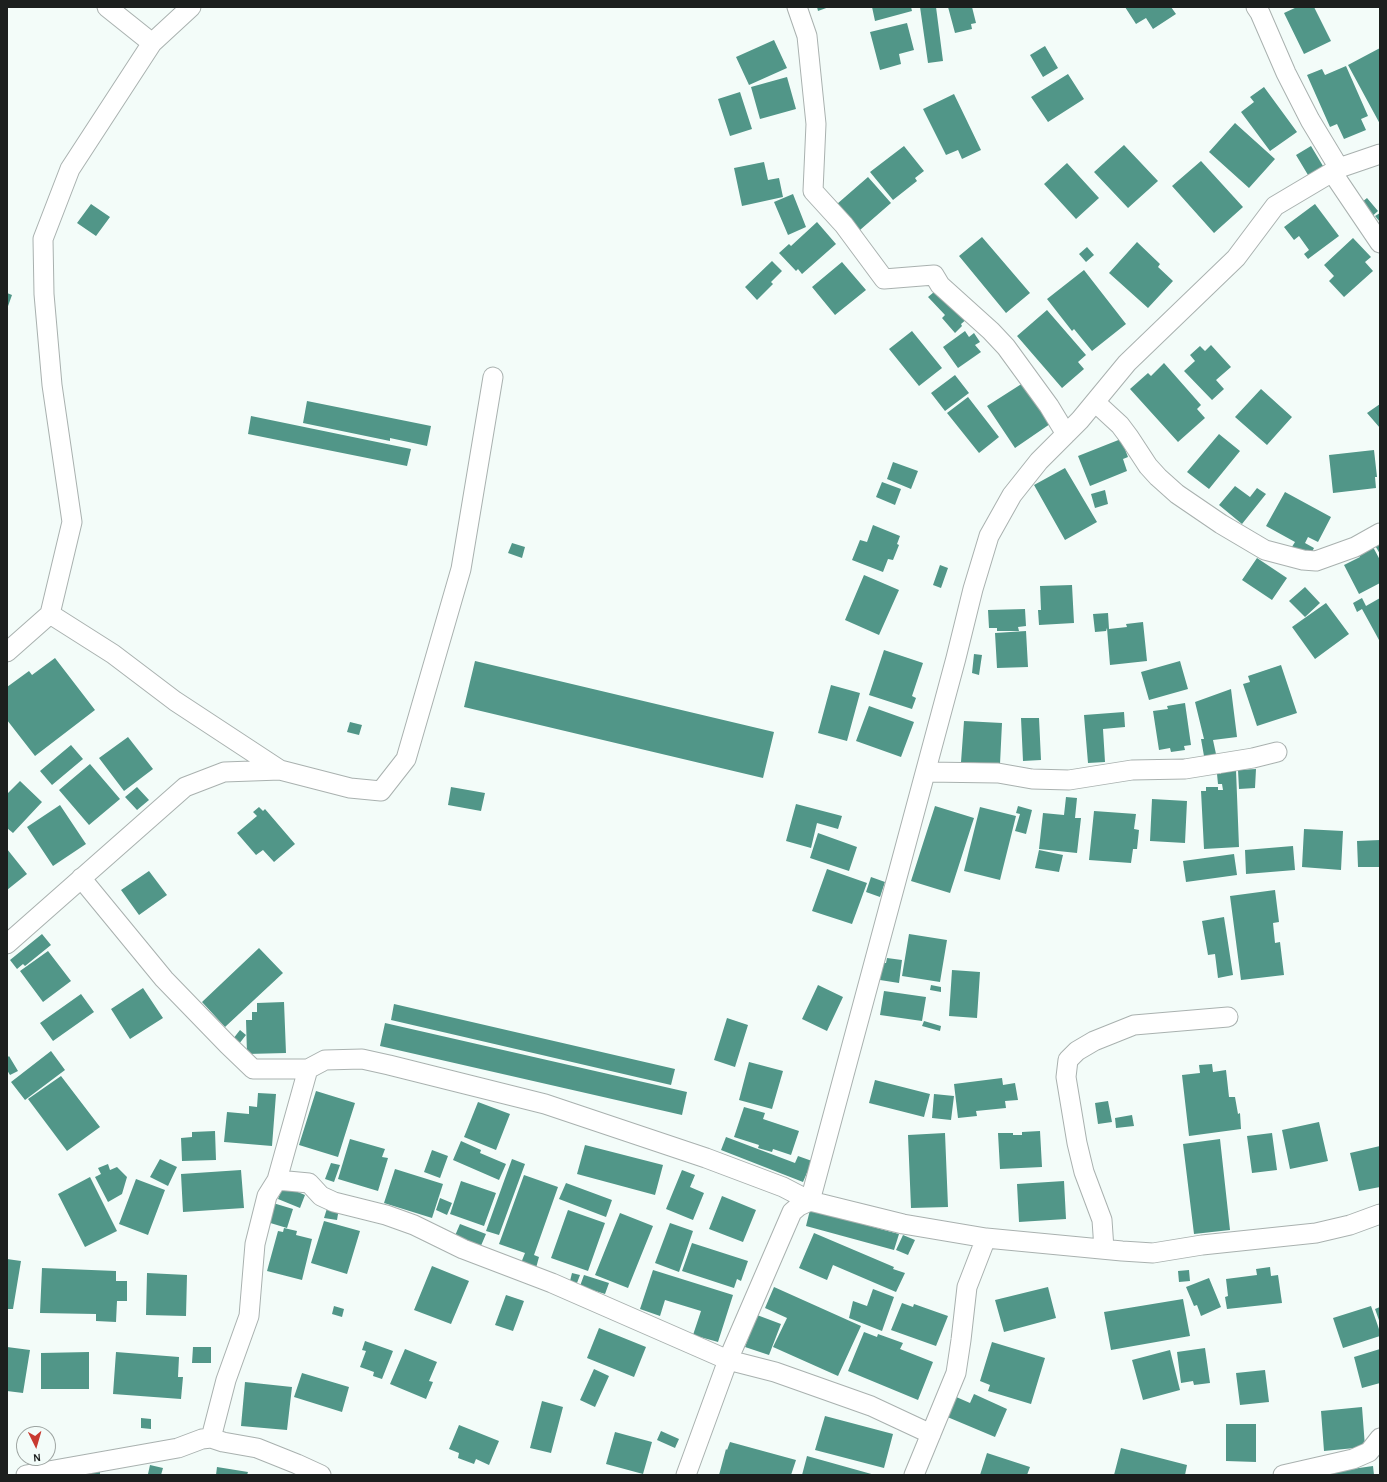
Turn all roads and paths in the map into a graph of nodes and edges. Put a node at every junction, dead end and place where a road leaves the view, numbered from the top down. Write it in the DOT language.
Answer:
graph roads {
  1 [pos="108,7"];
  2 [pos="191,7"];
  3 [pos="798,7"];
  4 [pos="1256,7"];
  5 [pos="152,43"];
  6 [pos="1380,154"];
  7 [pos="1335,170"];
  8 [pos="1380,243"];
  9 [pos="493,377"];
  10 [pos="1094,402"];
  11 [pos="1066,434"];
  12 [pos="1380,534"];
  13 [pos="50,614"];
  14 [pos="7,652"];
  15 [pos="1277,752"];
  16 [pos="280,770"];
  17 [pos="926,772"];
  18 [pos="80,878"];
  19 [pos="7,944"];
  20 [pos="1228,1017"];
  21 [pos="308,1069"];
  22 [pos="277,1180"];
  23 [pos="783,1187"];
  24 [pos="810,1201"];
  25 [pos="792,1212"];
  26 [pos="1380,1214"];
  27 [pos="986,1238"];
  28 [pos="1104,1249"];
  29 [pos="728,1360"];
  30 [pos="931,1434"];
  31 [pos="211,1438"];
  32 [pos="1380,1438"];
  33 [pos="26,1475"];
  34 [pos="320,1475"];
  35 [pos="686,1475"];
  36 [pos="914,1475"];
  37 [pos="1283,1475"];
  1 -- 5 [label="street"];
  2 -- 5 [label="street"];
  3 -- 11 [label="street"];
  4 -- 7 [label="street"];
  5 -- 13 [label="street"];
  6 -- 7 [label="street"];
  7 -- 8 [label="street"];
  7 -- 10 [label="street"];
  9 -- 16 [label="street"];
  10 -- 11 [label="street"];
  10 -- 12 [label="street"];
  11 -- 17 [label="street"];
  13 -- 14 [label="street"];
  13 -- 16 [label="street"];
  15 -- 17 [label="street"];
  16 -- 18 [label="street"];
  17 -- 24 [label="street"];
  18 -- 19 [label="street"];
  18 -- 21 [label="street"];
  20 -- 28 [label="street"];
  21 -- 22 [label="street"];
  21 -- 23 [label="street"];
  22 -- 29 [label="street"];
  22 -- 31 [label="street"];
  23 -- 24 [label="street"];
  23 -- 25 [label="street"];
  24 -- 25 [label="street"];
  24 -- 27 [label="street"];
  25 -- 29 [label="street"];
  26 -- 28 [label="street"];
  27 -- 28 [label="street"];
  27 -- 30 [label="street"];
  29 -- 30 [label="street"];
  29 -- 35 [label="street"];
  30 -- 36 [label="street"];
  31 -- 33 [label="street"];
  31 -- 34 [label="street"];
  32 -- 37 [label="street"];
}
